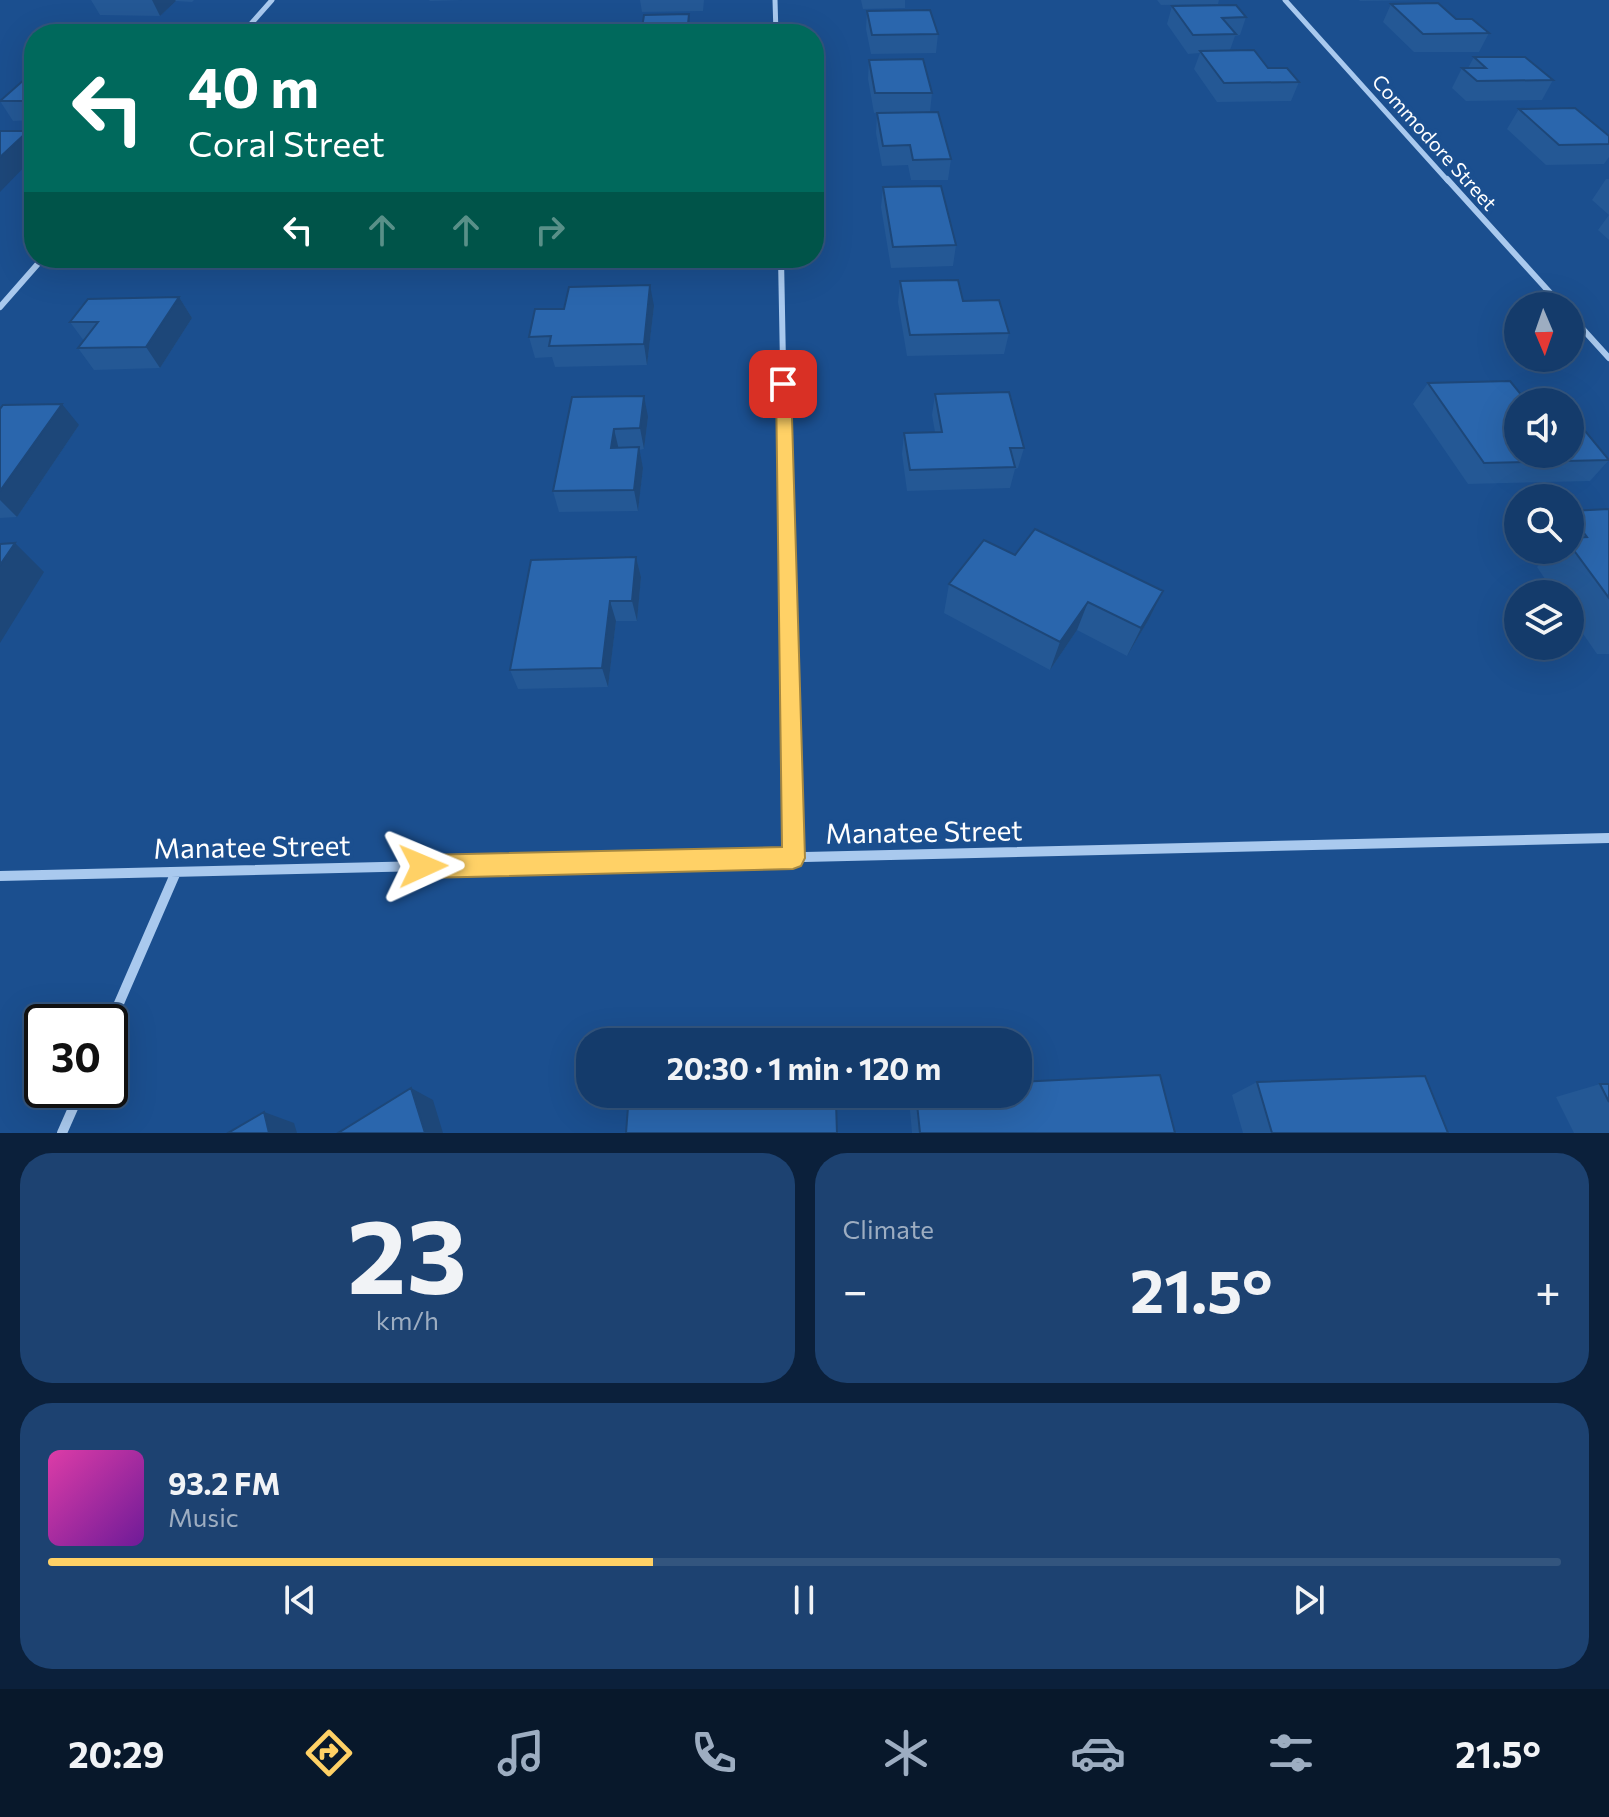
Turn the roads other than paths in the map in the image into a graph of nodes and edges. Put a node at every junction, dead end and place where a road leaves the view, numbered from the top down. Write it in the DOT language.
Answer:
graph roads {
  1 [pos="272,0"];
  2 [pos="775,0"];
  3 [pos="1285,0"];
  4 [pos="251,24"];
  5 [pos="776,24"];
  6 [pos="34,268"];
  7 [pos="781,268"];
  8 [pos="1549,292"];
  9 [pos="0,307"];
  10 [pos="1584,330"];
  11 [pos="1609,358"];
  12 [pos="1609,838"];
  13 [pos="793,858"];
  14 [pos="176,872"];
  15 [pos="0,876"];
  16 [pos="119,1004"];
  17 [pos="73,1108"];
  18 [pos="62,1133"];
  1 -- 4 [label="street"];
  2 -- 5 [label="street"];
  3 -- 8 [label="street, Commodore Street"];
  6 -- 9 [label="street"];
  7 -- 13 [label="street"];
  10 -- 11 [label="street"];
  12 -- 13 [label="street, Manatee Street"];
  13 -- 14 [label="street, Manatee Street"];
  14 -- 15 [label="street, Manatee Street"];
  14 -- 16 [label="street"];
  17 -- 18 [label="street"];
}
